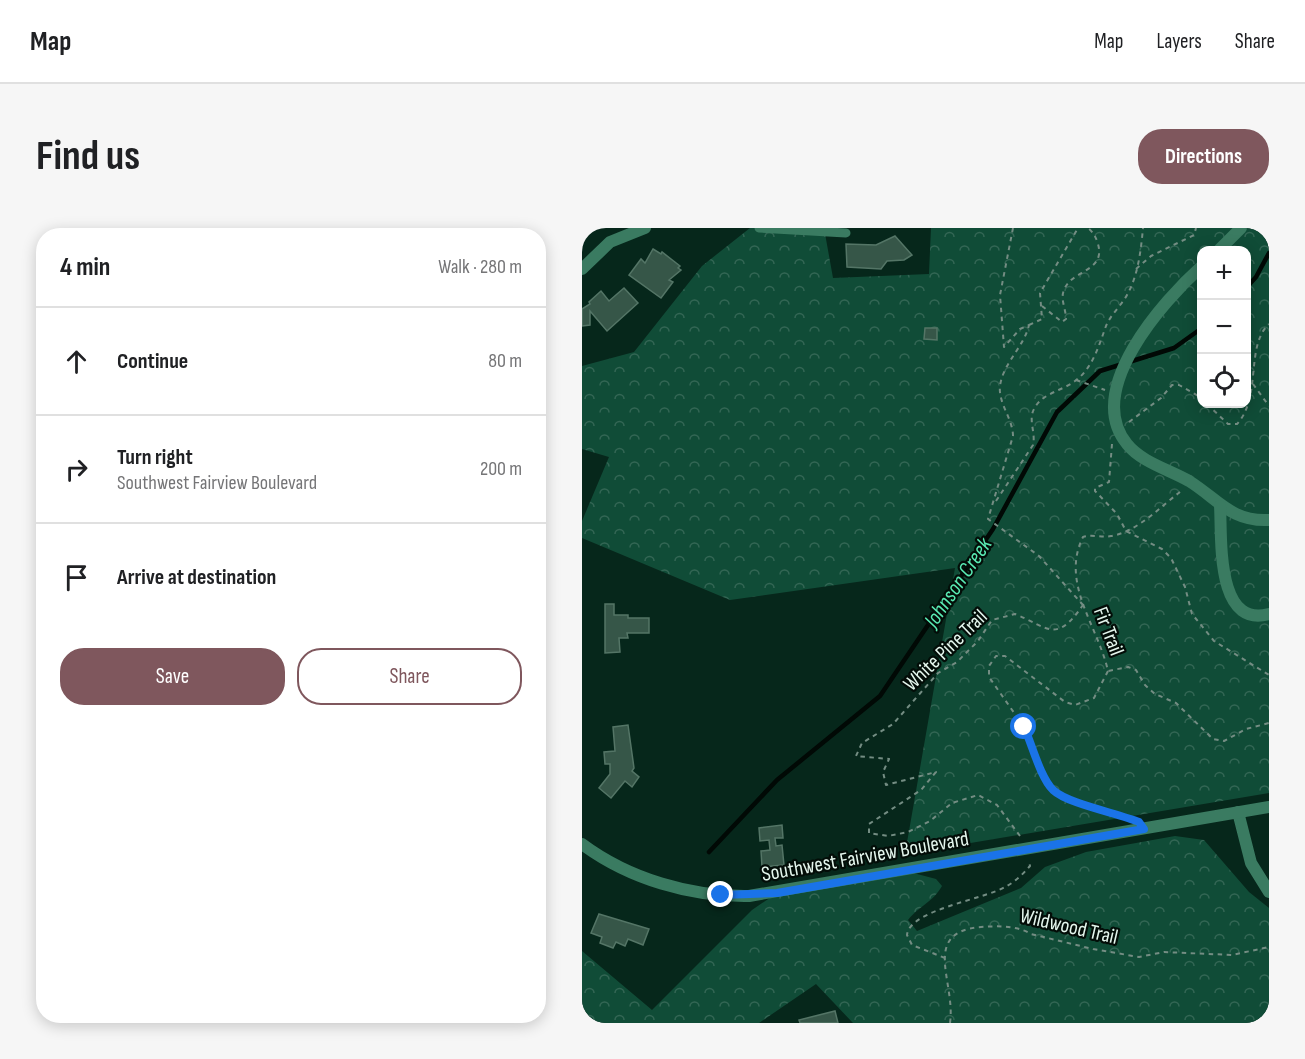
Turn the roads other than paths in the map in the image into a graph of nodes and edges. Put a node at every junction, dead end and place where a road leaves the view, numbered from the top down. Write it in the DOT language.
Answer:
graph roads {
  1 [pos="645,228"];
  2 [pos="759,228"];
  3 [pos="1242,228"];
  4 [pos="846,233"];
  5 [pos="1223,246"];
  6 [pos="582,269"];
  7 [pos="1197,271"];
  8 [pos="1220,506"];
  9 [pos="1269,520"];
  10 [pos="1269,614"];
  11 [pos="1269,807"];
  12 [pos="1238,812"];
  13 [pos="582,844"];
  14 [pos="1269,892"];
  1 -- 6 [label="street"];
  2 -- 4 [label="lane"];
  3 -- 5 [label="street"];
  7 -- 8 [label="street"];
  8 -- 9 [label="street"];
  8 -- 10 [label="street"];
  11 -- 12 [label="street, Southwest Fairview Boulevard"];
  12 -- 13 [label="street, Southwest Fairview Boulevard"];
  12 -- 14 [label="street"];
}
